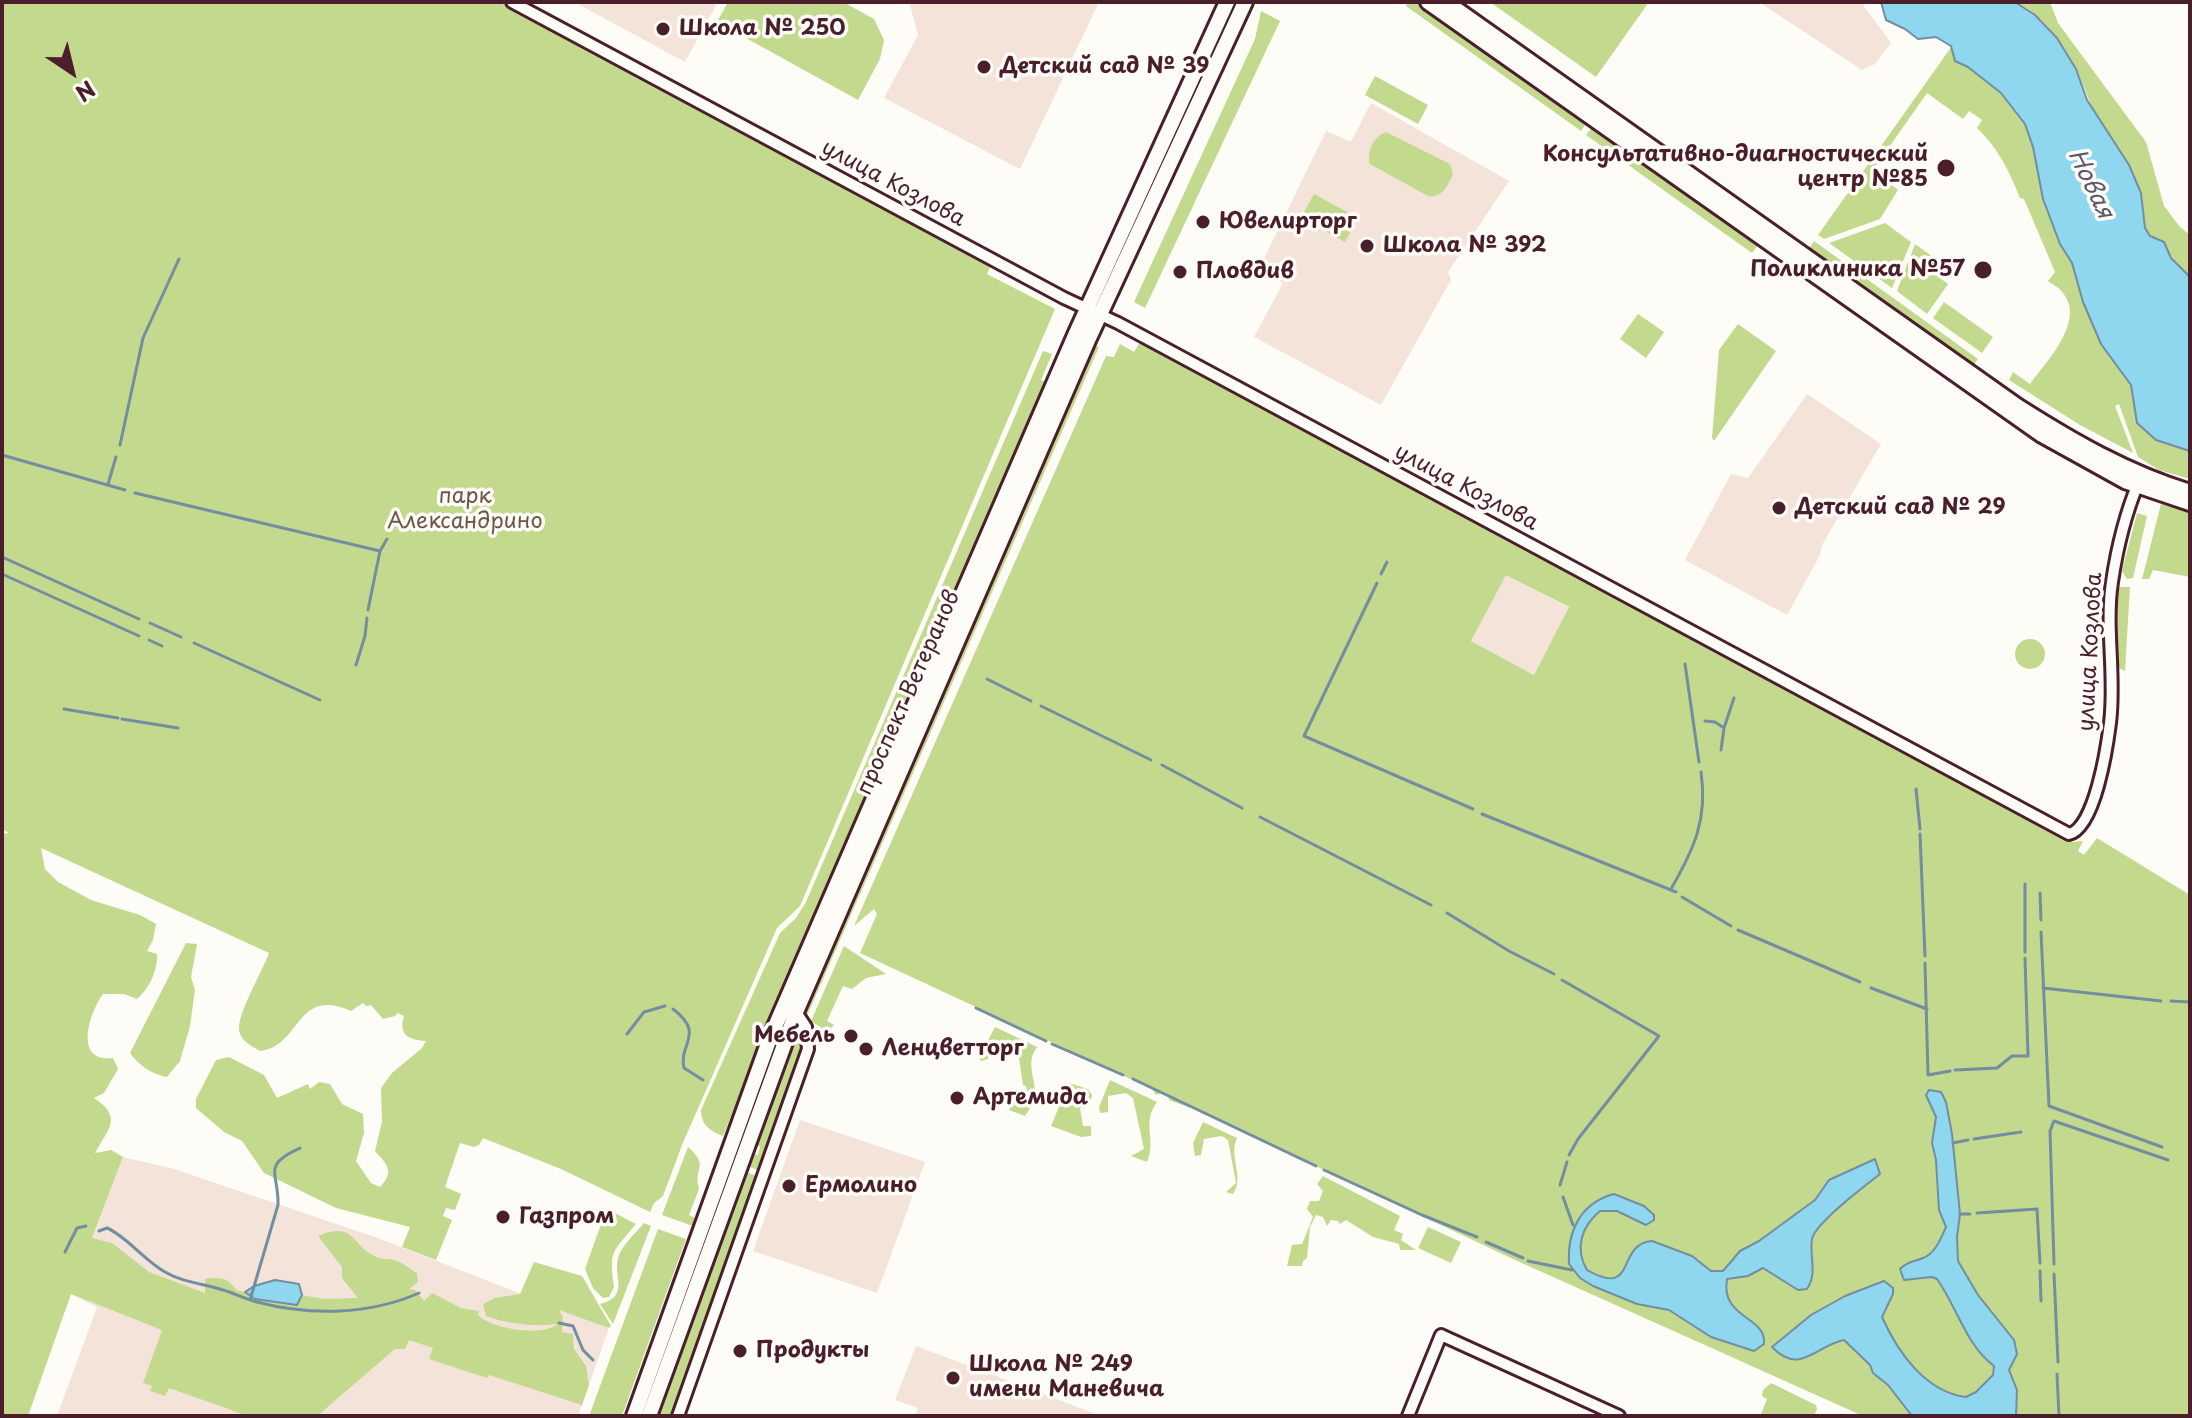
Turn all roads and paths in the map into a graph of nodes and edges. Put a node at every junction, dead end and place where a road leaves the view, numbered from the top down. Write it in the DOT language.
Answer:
graph roads {
  1 [pos="512,2"];
  2 [pos="1227,2"];
  3 [pos="1245,2"];
  4 [pos="1428,2"];
  5 [pos="1446,2"];
  6 [pos="1094,312"];
  7 [pos="2139,481"];
  8 [pos="2190,492"];
  9 [pos="2190,503"];
  10 [pos="796,1012"];
  11 [pos="634,1416"];
  12 [pos="649,1416"];
  13 [pos="678,1416"];
  14 [pos="1408,1416"];
  15 [pos="1619,1416"];
  1 -- 6 [label="street, улица Козлова"];
  2 -- 6 [label="main road, проспект Ветеранов"];
  3 -- 6 [label="main road, проспект Ветеранов"];
  4 -- 7 [label="main road"];
  5 -- 7 [label="main road"];
  6 -- 7 [label="street, улица Козлова"];
  6 -- 10 [label="main road, проспект Ветеранов"];
  6 -- 11 [label="main road, проспект Ветеранов"];
  7 -- 8 [label="main road"];
  7 -- 9 [label="main road"];
  10 -- 12 [label="main road, проспект Ветеранов"];
  10 -- 13 [label="street"];
  14 -- 15 [label="street"];
}
